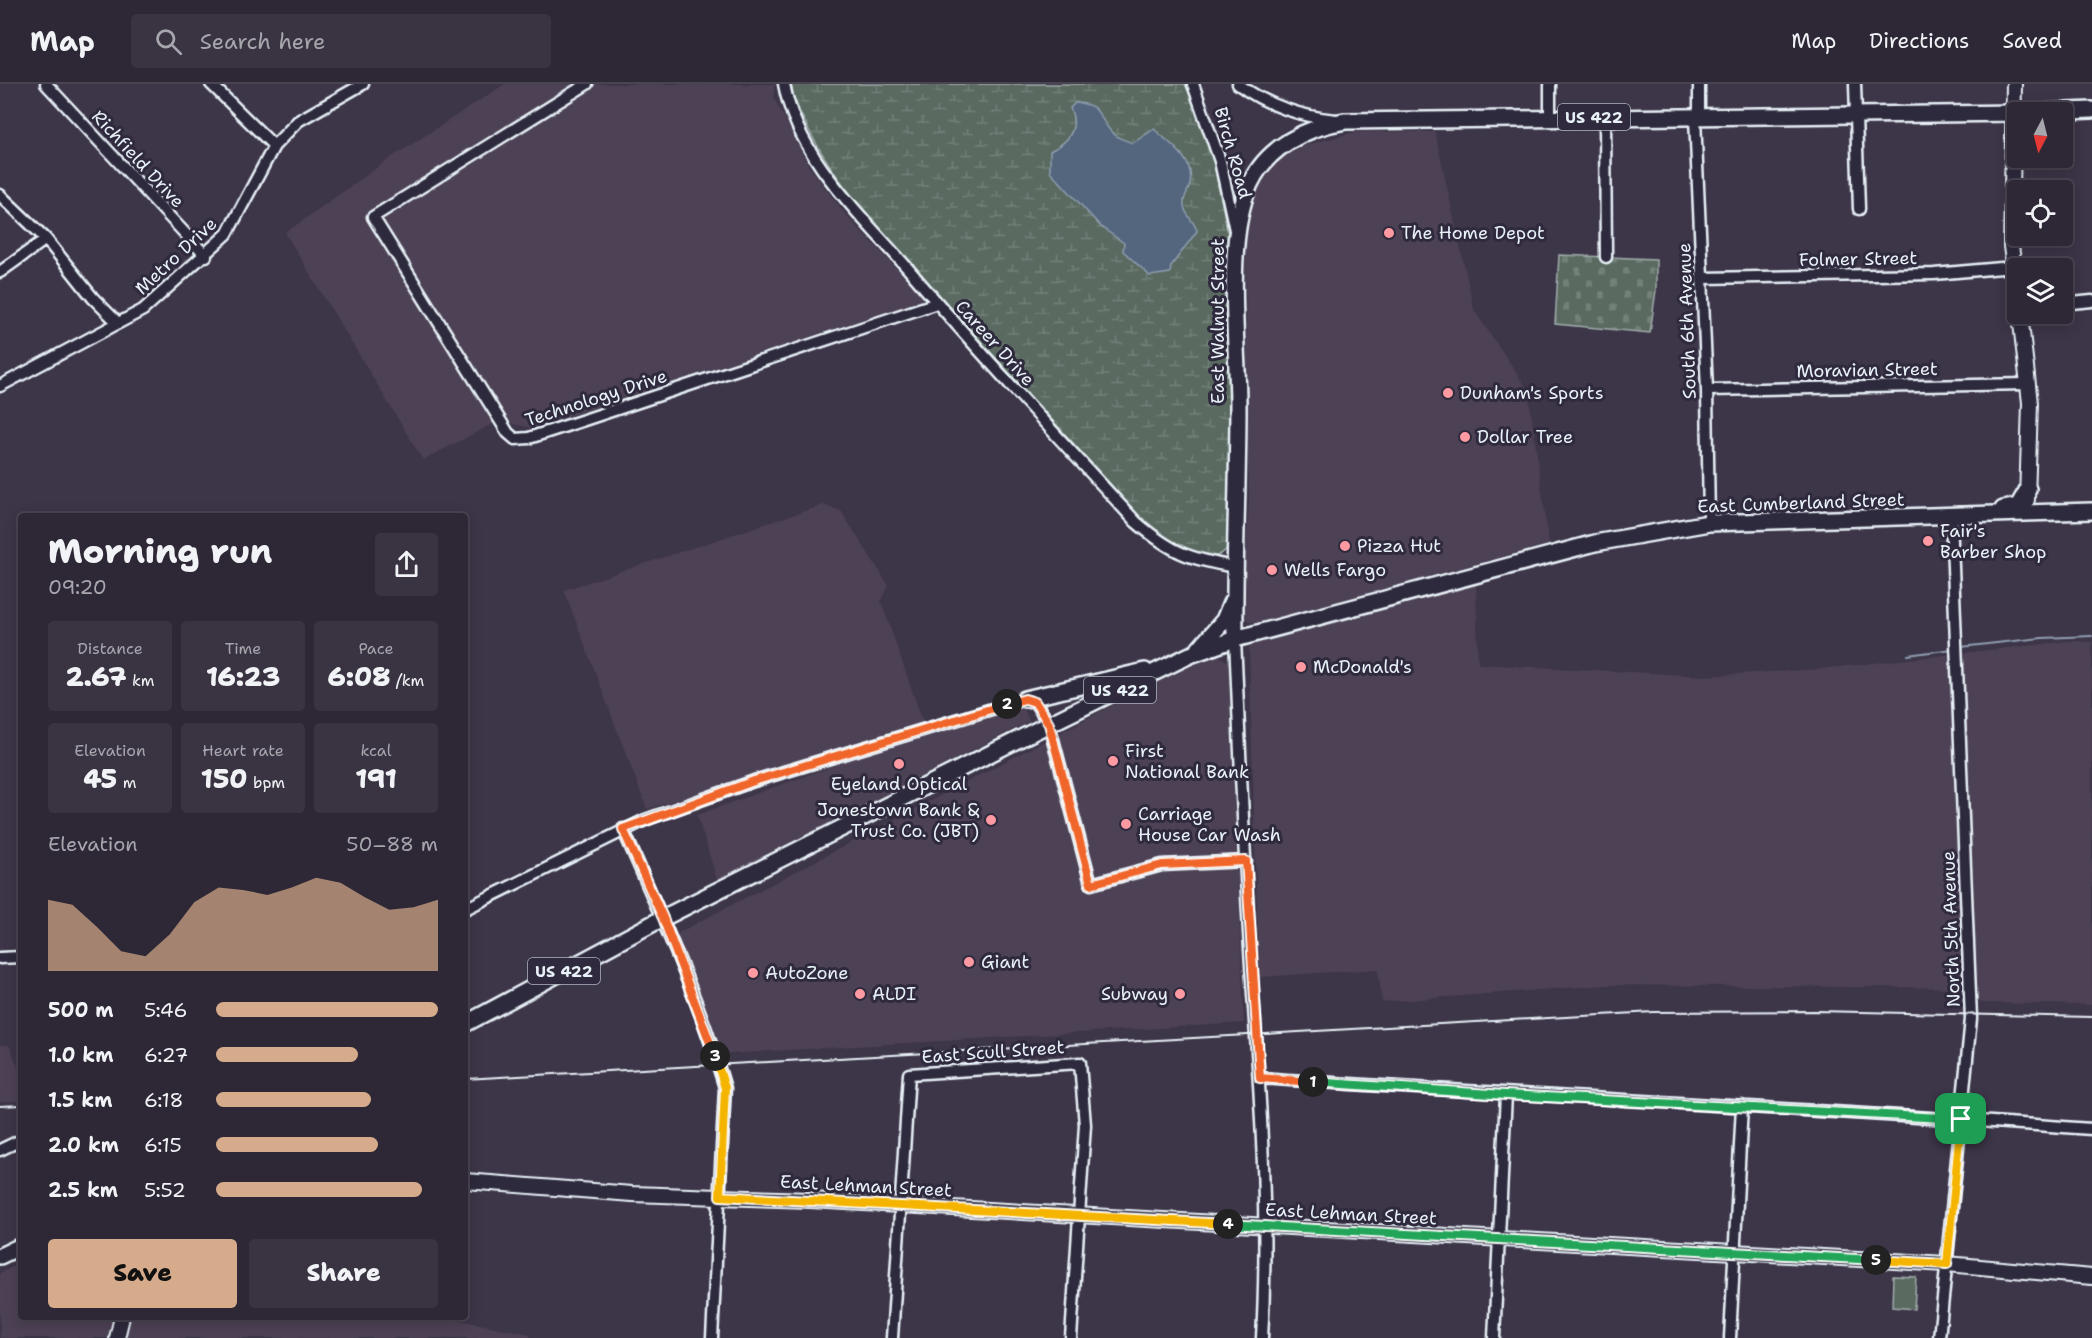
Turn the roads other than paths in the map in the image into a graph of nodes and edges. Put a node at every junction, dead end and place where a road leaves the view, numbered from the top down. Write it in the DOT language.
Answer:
graph roads {
  1 [pos="46,84"];
  2 [pos="211,84"];
  3 [pos="362,84"];
  4 [pos="587,84"];
  5 [pos="784,84"];
  6 [pos="1193,84"];
  7 [pos="1238,84"];
  8 [pos="1550,84"];
  9 [pos="1699,84"];
  10 [pos="1855,84"];
  11 [pos="2014,84"];
  12 [pos="2015,102"];
  13 [pos="2073,111"];
  14 [pos="2092,111"];
  15 [pos="2007,113"];
  16 [pos="1855,114"];
  17 [pos="1550,117"];
  18 [pos="1605,117"];
  19 [pos="1697,118"];
  20 [pos="1345,121"];
  21 [pos="274,146"];
  22 [pos="2015,168"];
  23 [pos="0,195"];
  24 [pos="1859,209"];
  25 [pos="1236,233"];
  26 [pos="46,240"];
  27 [pos="206,256"];
  28 [pos="1606,257"];
  29 [pos="2013,258"];
  30 [pos="2007,268"];
  31 [pos="0,272"];
  32 [pos="1702,278"];
  33 [pos="2092,301"];
  34 [pos="937,303"];
  35 [pos="2073,303"];
  36 [pos="117,322"];
  37 [pos="2021,324"];
  38 [pos="2028,384"];
  39 [pos="0,386"];
  40 [pos="1707,390"];
  41 [pos="2028,489"];
  42 [pos="2092,511"];
  43 [pos="2026,514"];
  44 [pos="1951,518"];
  45 [pos="1709,523"];
  46 [pos="1235,567"];
  47 [pos="1234,589"];
  48 [pos="1235,639"];
  49 [pos="1190,655"];
  50 [pos="1172,664"];
  51 [pos="1025,699"];
  52 [pos="1049,724"];
  53 [pos="623,829"];
  54 [pos="1246,861"];
  55 [pos="468,907"];
  56 [pos="663,918"];
  57 [pos="18,957"];
  58 [pos="0,958"];
  59 [pos="468,1022"];
  60 [pos="1260,1078"];
  61 [pos="1506,1095"];
  62 [pos="1742,1106"];
  63 [pos="1961,1119"];
  64 [pos="2092,1129"];
  65 [pos="18,1141"];
  66 [pos="0,1150"];
  67 [pos="468,1181"];
  68 [pos="720,1196"];
  69 [pos="900,1206"];
  70 [pos="1079,1215"];
  71 [pos="1266,1227"];
  72 [pos="1500,1241"];
  73 [pos="18,1248"];
  74 [pos="1733,1252"];
  75 [pos="0,1257"];
  76 [pos="1947,1264"];
  77 [pos="2092,1277"];
  78 [pos="121,1320"];
  79 [pos="117,1338"];
  80 [pos="712,1338"];
  81 [pos="892,1338"];
  82 [pos="1071,1338"];
  83 [pos="1262,1338"];
  84 [pos="1494,1338"];
  85 [pos="1730,1338"];
  86 [pos="1939,1338"];
  1 -- 27 [label="street, Richfield Drive"];
  2 -- 21 [label="street"];
  3 -- 21 [label="street, Metro Drive"];
  4 -- 34 [label="street, Technology Drive"];
  5 -- 34 [label="street, Career Drive"];
  6 -- 25 [label="street, Birch Road"];
  7 -- 20 [label="street, Birch Road"];
  8 -- 17 [label="street"];
  9 -- 19 [label="street, South 6th Avenue"];
  10 -- 16 [label="street"];
  11 -- 12 [label="main road"];
  13 -- 14 [label="highway"];
  15 -- 16 [label="highway, East Walnut Street / US 422"];
  16 -- 19 [label="highway, East Walnut Street / US 422"];
  16 -- 24 [label="street"];
  17 -- 18 [label="highway, East Walnut Street / US 422"];
  17 -- 20 [label="highway, East Walnut Street / US 422"];
  18 -- 19 [label="highway, East Walnut Street / US 422"];
  18 -- 28 [label="street"];
  19 -- 32 [label="street, South 6th Avenue"];
  20 -- 25 [label="highway, East Walnut Street / US 422"];
  21 -- 27 [label="street, Metro Drive"];
  22 -- 29 [label="main road"];
  23 -- 26 [label="street"];
  25 -- 46 [label="highway, East Walnut Street / US 422"];
  26 -- 31 [label="street"];
  26 -- 36 [label="street"];
  27 -- 36 [label="street, Metro Drive"];
  30 -- 32 [label="street, Folmer Street"];
  32 -- 40 [label="street, South 6th Avenue"];
  33 -- 35 [label="street"];
  34 -- 46 [label="street, Career Drive"];
  36 -- 39 [label="street, Metro Drive"];
  37 -- 38 [label="main road"];
  38 -- 40 [label="street, Moravian Street"];
  38 -- 41 [label="main road"];
  40 -- 45 [label="street, South 6th Avenue"];
  41 -- 43 [label="main road"];
  41 -- 44 [label="highway"];
  42 -- 43 [label="highway, East Cumberland Street / US 422"];
  43 -- 44 [label="highway, East Cumberland Street / US 422"];
  44 -- 45 [label="highway, East Cumberland Street / US 422"];
  44 -- 63 [label="street, North 5th Avenue"];
  45 -- 48 [label="highway, East Cumberland Street / US 422"];
  46 -- 47 [label="highway, East Walnut Street / US 422"];
  47 -- 48 [label="highway, East Walnut Street"];
  47 -- 49 [label="highway, US 422"];
  48 -- 49 [label="highway, East Cumberland Street / US 422"];
  48 -- 54 [label="street"];
  49 -- 50 [label="highway, East Cumberland Street / US 422"];
  50 -- 51 [label="highway"];
  50 -- 52 [label="highway, East Cumberland Street / US 422"];
  51 -- 52 [label="street"];
  51 -- 53 [label="street"];
  52 -- 54 [label="street"];
  52 -- 56 [label="highway, East Cumberland Street / US 422"];
  53 -- 55 [label="street"];
  53 -- 56 [label="street"];
  54 -- 60 [label="street"];
  56 -- 59 [label="highway, East Cumberland Street / US 422"];
  56 -- 68 [label="street"];
  57 -- 58 [label="street"];
  60 -- 61 [label="street"];
  60 -- 71 [label="street"];
  61 -- 62 [label="street"];
  61 -- 72 [label="street"];
  62 -- 63 [label="street"];
  62 -- 74 [label="street"];
  63 -- 64 [label="street"];
  63 -- 76 [label="street, North 5th Avenue"];
  65 -- 66 [label="street"];
  67 -- 68 [label="main road, East Lehman Street"];
  68 -- 69 [label="main road, East Lehman Street"];
  68 -- 80 [label="street"];
  69 -- 70 [label="main road, East Lehman Street"];
  69 -- 70 [label="street, East Scull Street"];
  69 -- 81 [label="street"];
  70 -- 71 [label="main road, East Lehman Street"];
  70 -- 82 [label="street"];
  71 -- 72 [label="main road, East Lehman Street"];
  71 -- 83 [label="street"];
  72 -- 74 [label="main road, East Lehman Street"];
  72 -- 84 [label="street"];
  73 -- 75 [label="highway"];
  74 -- 76 [label="main road, East Lehman Street"];
  74 -- 85 [label="street"];
  76 -- 77 [label="main road, East Lehman Street"];
  76 -- 86 [label="street, North 5th Avenue"];
  78 -- 79 [label="main road"];
}
